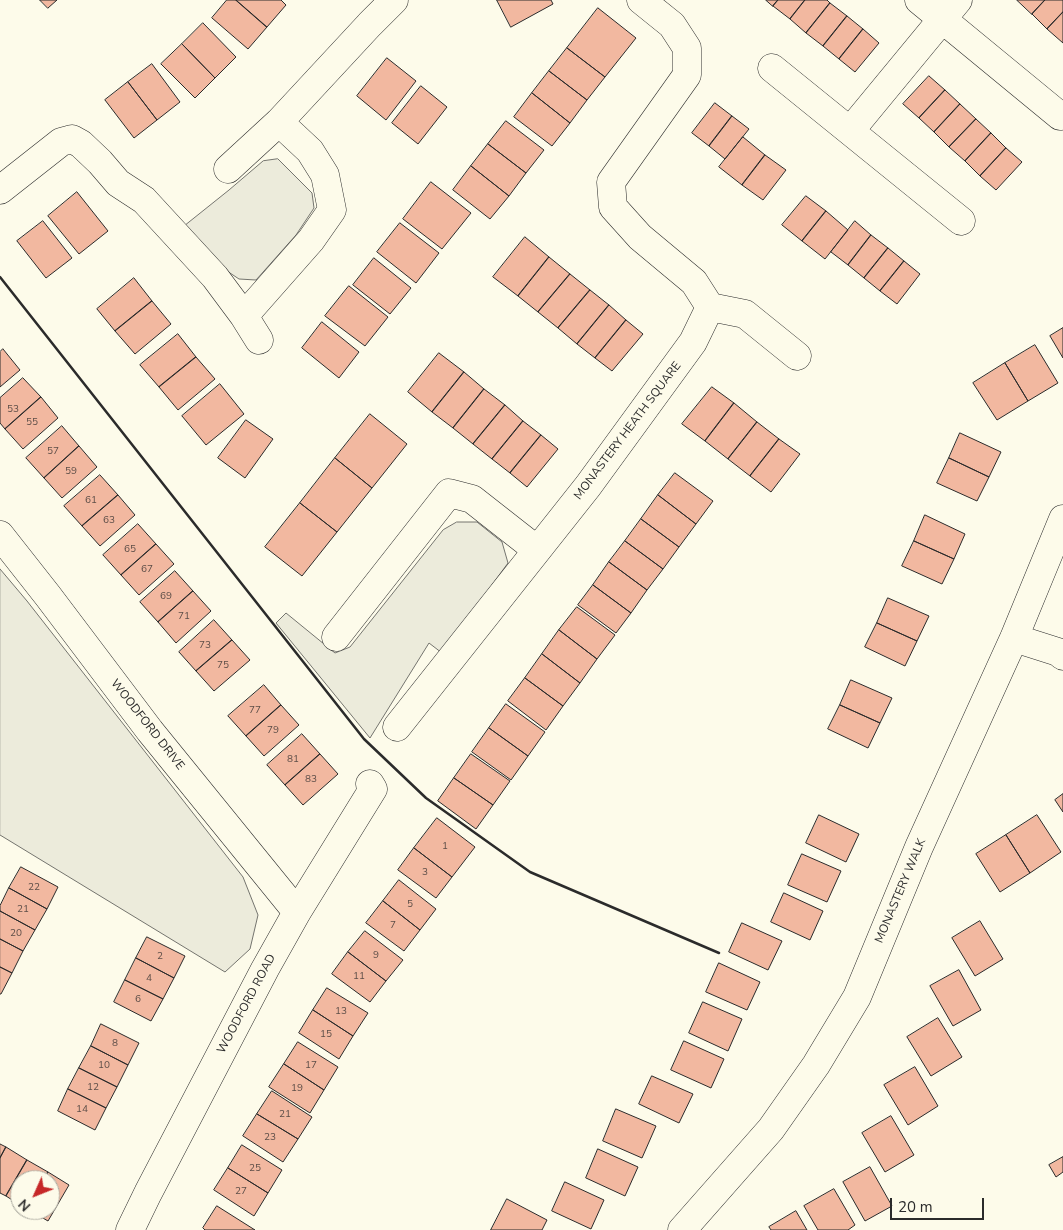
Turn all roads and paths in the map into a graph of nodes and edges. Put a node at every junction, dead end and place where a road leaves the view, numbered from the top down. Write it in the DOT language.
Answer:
graph roads {
  1 [pos="394,0"];
  2 [pos="641,0"];
  3 [pos="919,0"];
  4 [pos="950,10"];
  5 [pos="772,68"];
  6 [pos="1060,116"];
  7 [pos="279,122"];
  8 [pos="850,131"];
  9 [pos="228,169"];
  10 [pos="0,190"];
  11 [pos="961,221"];
  12 [pos="710,307"];
  13 [pos="244,316"];
  14 [pos="259,340"];
  15 [pos="797,356"];
  16 [pos="1063,519"];
  17 [pos="0,535"];
  18 [pos="537,550"];
  19 [pos="336,637"];
  20 [pos="1014,638"];
  21 [pos="1063,656"];
  22 [pos="397,727"];
  23 [pos="370,784"];
  24 [pos="297,912"];
  25 [pos="130,1230"];
  26 [pos="682,1230"];
  1 -- 7 [label="street"];
  2 -- 12 [label="street"];
  3 -- 4 [label="street"];
  4 -- 6 [label="street"];
  4 -- 8 [label="street"];
  5 -- 8 [label="street"];
  7 -- 9 [label="street"];
  7 -- 13 [label="street"];
  8 -- 11 [label="street"];
  10 -- 13 [label="street"];
  12 -- 15 [label="street"];
  12 -- 18 [label="street, MONASTERY HEATH SQUARE"];
  13 -- 14 [label="street"];
  16 -- 20 [label="street, MONASTERY WALK"];
  17 -- 24 [label="street, WOODFORD DRIVE"];
  18 -- 19 [label="street"];
  18 -- 22 [label="street, MONASTERY HEATH SQUARE"];
  20 -- 21 [label="street"];
  20 -- 26 [label="street, MONASTERY WALK"];
  23 -- 24 [label="street, WOODFORD ROAD"];
  24 -- 25 [label="street, WOODFORD ROAD"];
}
